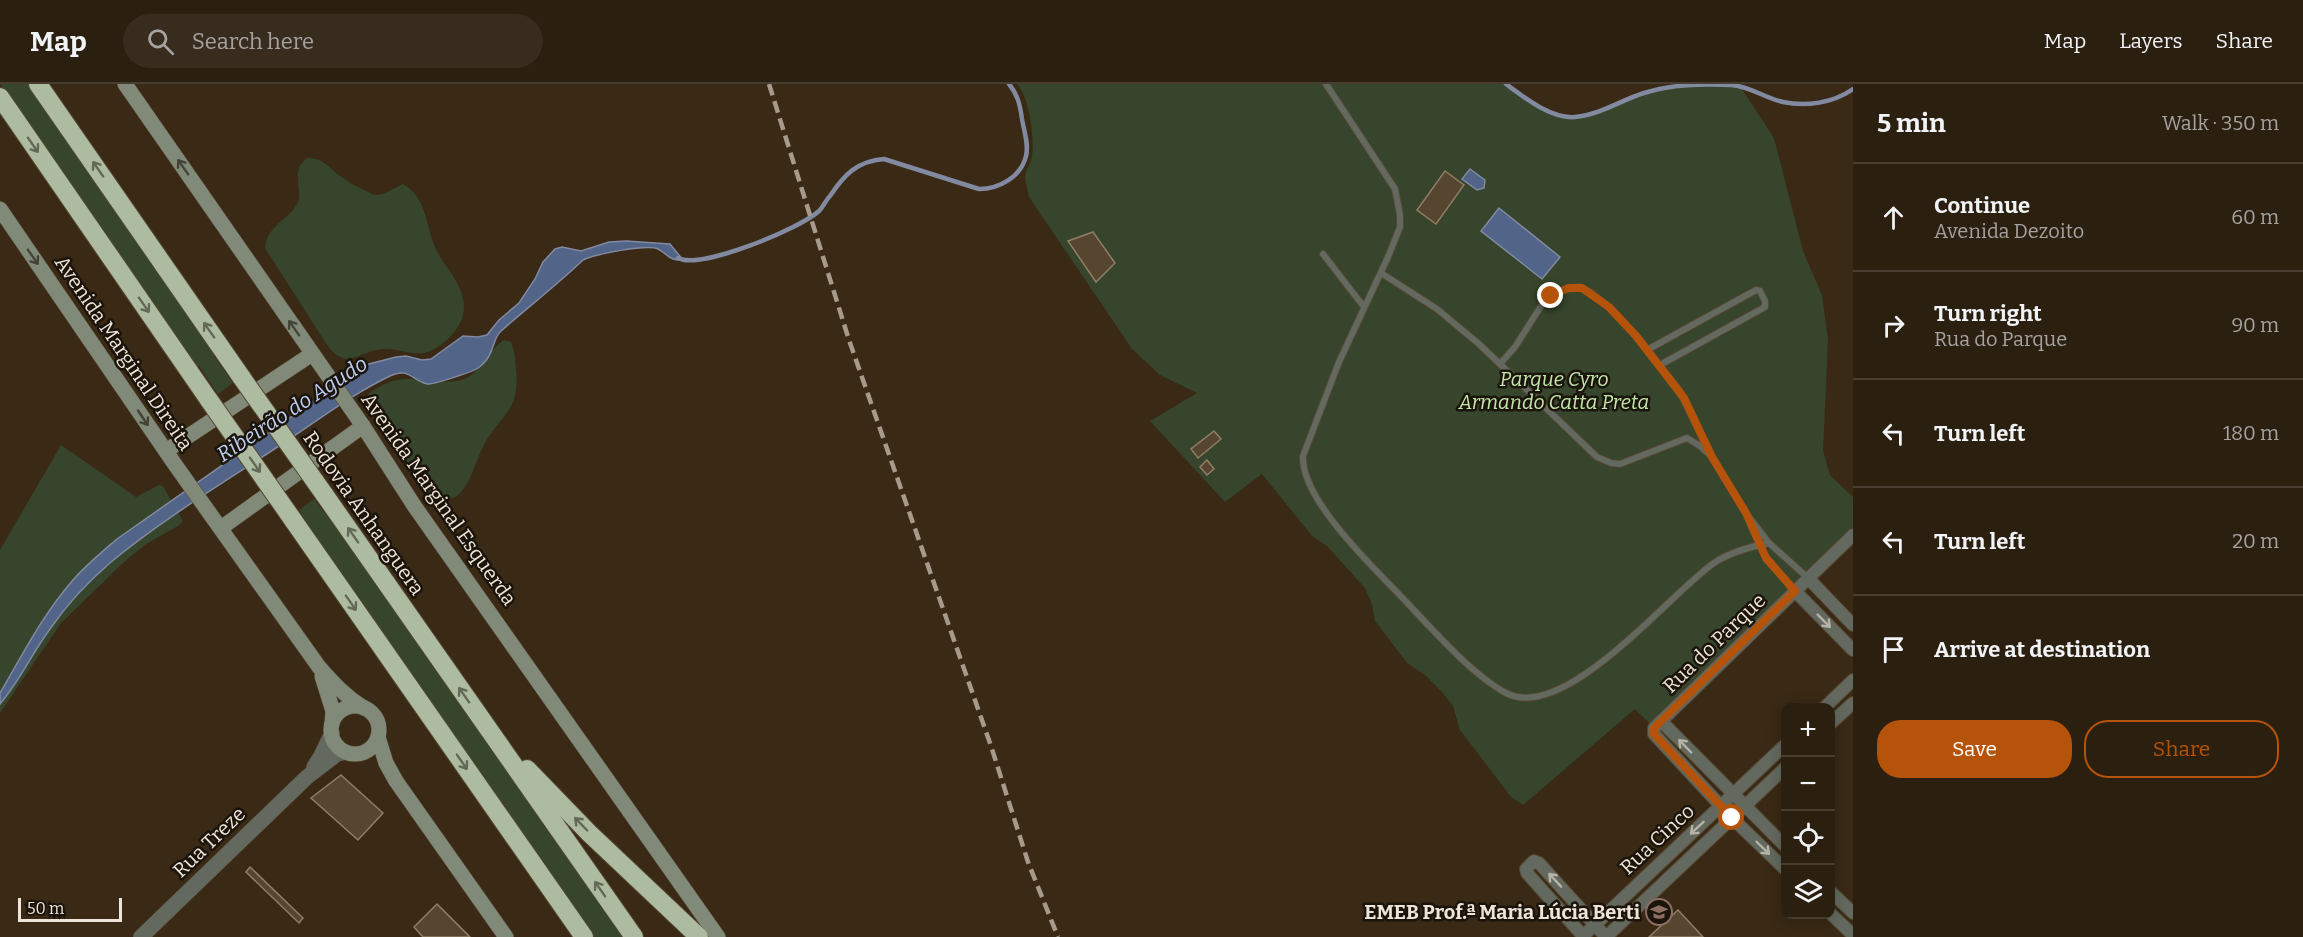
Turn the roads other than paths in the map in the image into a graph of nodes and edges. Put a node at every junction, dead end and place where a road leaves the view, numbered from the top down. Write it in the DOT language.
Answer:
graph roads {
  1 [pos="38,84"];
  2 [pos="125,84"];
  3 [pos="1326,84"];
  4 [pos="0,97"];
  5 [pos="0,209"];
  6 [pos="1323,254"];
  7 [pos="1381,273"];
  8 [pos="1364,307"];
  9 [pos="1647,350"];
  10 [pos="312,354"];
  11 [pos="1500,364"];
  12 [pos="1660,365"];
  13 [pos="359,420"];
  14 [pos="166,451"];
  15 [pos="1712,457"];
  16 [pos="1746,513"];
  17 [pos="217,523"];
  18 [pos="1853,535"];
  19 [pos="1769,543"];
  20 [pos="1759,545"];
  21 [pos="1808,578"];
  22 [pos="1795,591"];
  23 [pos="1853,625"];
  24 [pos="1853,650"];
  25 [pos="319,667"];
  26 [pos="1853,680"];
  27 [pos="1829,703"];
  28 [pos="1853,703"];
  29 [pos="364,708"];
  30 [pos="1835,719"];
  31 [pos="1658,725"];
  32 [pos="332,728"];
  33 [pos="489,730"];
  34 [pos="378,737"];
  35 [pos="1781,748"];
  36 [pos="349,753"];
  37 [pos="1781,771"];
  38 [pos="307,777"];
  39 [pos="396,782"];
  40 [pos="1732,795"];
  41 [pos="1721,806"];
  42 [pos="1744,807"];
  43 [pos="1732,818"];
  44 [pos="1781,843"];
  45 [pos="1781,866"];
  46 [pos="1835,896"];
  47 [pos="1853,914"];
  48 [pos="1835,918"];
  49 [pos="1596,924"];
  50 [pos="1843,925"];
  51 [pos="1853,935"];
  52 [pos="502,936"];
  53 [pos="141,937"];
  54 [pos="584,937"];
  55 [pos="634,937"];
  56 [pos="699,937"];
  57 [pos="718,937"];
  58 [pos="1583,937"];
  59 [pos="1606,937"];
  33 -- 1 [label="highway, Rodovia Anhanguera, one-way, bridge"];
  10 -- 2 [label="main road, Avenida Marginal Esquerda, one-way"];
  3 -- 7 [label="lane"];
  4 -- 54 [label="highway, one-way, bridge"];
  5 -- 14 [label="main road, Avenida Marginal Direita, one-way"];
  6 -- 8 [label="lane"];
  7 -- 8 [label="lane"];
  7 -- 11 [label="lane"];
  8 -- 20 [label="lane"];
  9 -- 11 [label="lane"];
  9 -- 12 [label="lane"];
  9 -- 12 [label="lane"];
  10 -- 13 [label="main road, Avenida Marginal Esquerda"];
  10 -- 14 [label="main road"];
  11 -- 15 [label="lane"];
  12 -- 15 [label="lane"];
  13 -- 17 [label="main road"];
  13 -- 57 [label="main road, Avenida Marginal Esquerda"];
  14 -- 17 [label="main road, Avenida Marginal Direita"];
  15 -- 16 [label="lane"];
  16 -- 19 [label="lane"];
  16 -- 20 [label="lane"];
  17 -- 25 [label="main road, Avenida Marginal Direita"];
  18 -- 21 [label="street, Rua do Parque"];
  19 -- 20 [label="lane"];
  19 -- 21 [label="lane"];
  20 -- 22 [label="lane"];
  21 -- 22 [label="street, Rua do Parque"];
  21 -- 23 [label="street"];
  22 -- 24 [label="street, one-way"];
  22 -- 31 [label="street, Rua do Parque"];
  25 -- 29 [label="main road, Avenida Marginal Direita"];
  25 -- 32 [label="main road, Avenida Marginal Direita"];
  26 -- 27 [label="street"];
  28 -- 30 [label="street"];
  29 -- 32 [label="main road"];
  29 -- 34 [label="main road"];
  40 -- 31 [label="street, one-way"];
  31 -- 41 [label="street"];
  32 -- 36 [label="main road"];
  32 -- 38 [label="street, Rua Treze"];
  55 -- 33 [label="highway, Rodovia Anhanguera, one-way"];
  56 -- 33 [label="highway, one-way"];
  34 -- 36 [label="main road"];
  34 -- 39 [label="main road"];
  35 -- 40 [label="street, Rua Cinco"];
  36 -- 38 [label="street, Rua Treze"];
  36 -- 39 [label="main road"];
  37 -- 42 [label="street, Rua Cinco"];
  38 -- 53 [label="street, Rua Treze"];
  39 -- 52 [label="main road"];
  40 -- 41 [label="street, Rua Cinco"];
  40 -- 42 [label="street"];
  41 -- 43 [label="street"];
  41 -- 49 [label="street, Rua Cinco, one-way"];
  42 -- 43 [label="street, Rua Cinco"];
  42 -- 44 [label="street"];
  43 -- 45 [label="street, one-way"];
  43 -- 59 [label="street, Rua Cinco"];
  46 -- 47 [label="street"];
  47 -- 50 [label="street"];
  48 -- 50 [label="street"];
  49 -- 58 [label="street, Rua Cinco"];
  49 -- 58 [label="street, one-way"];
  49 -- 59 [label="street"];
  50 -- 51 [label="street"];
}
